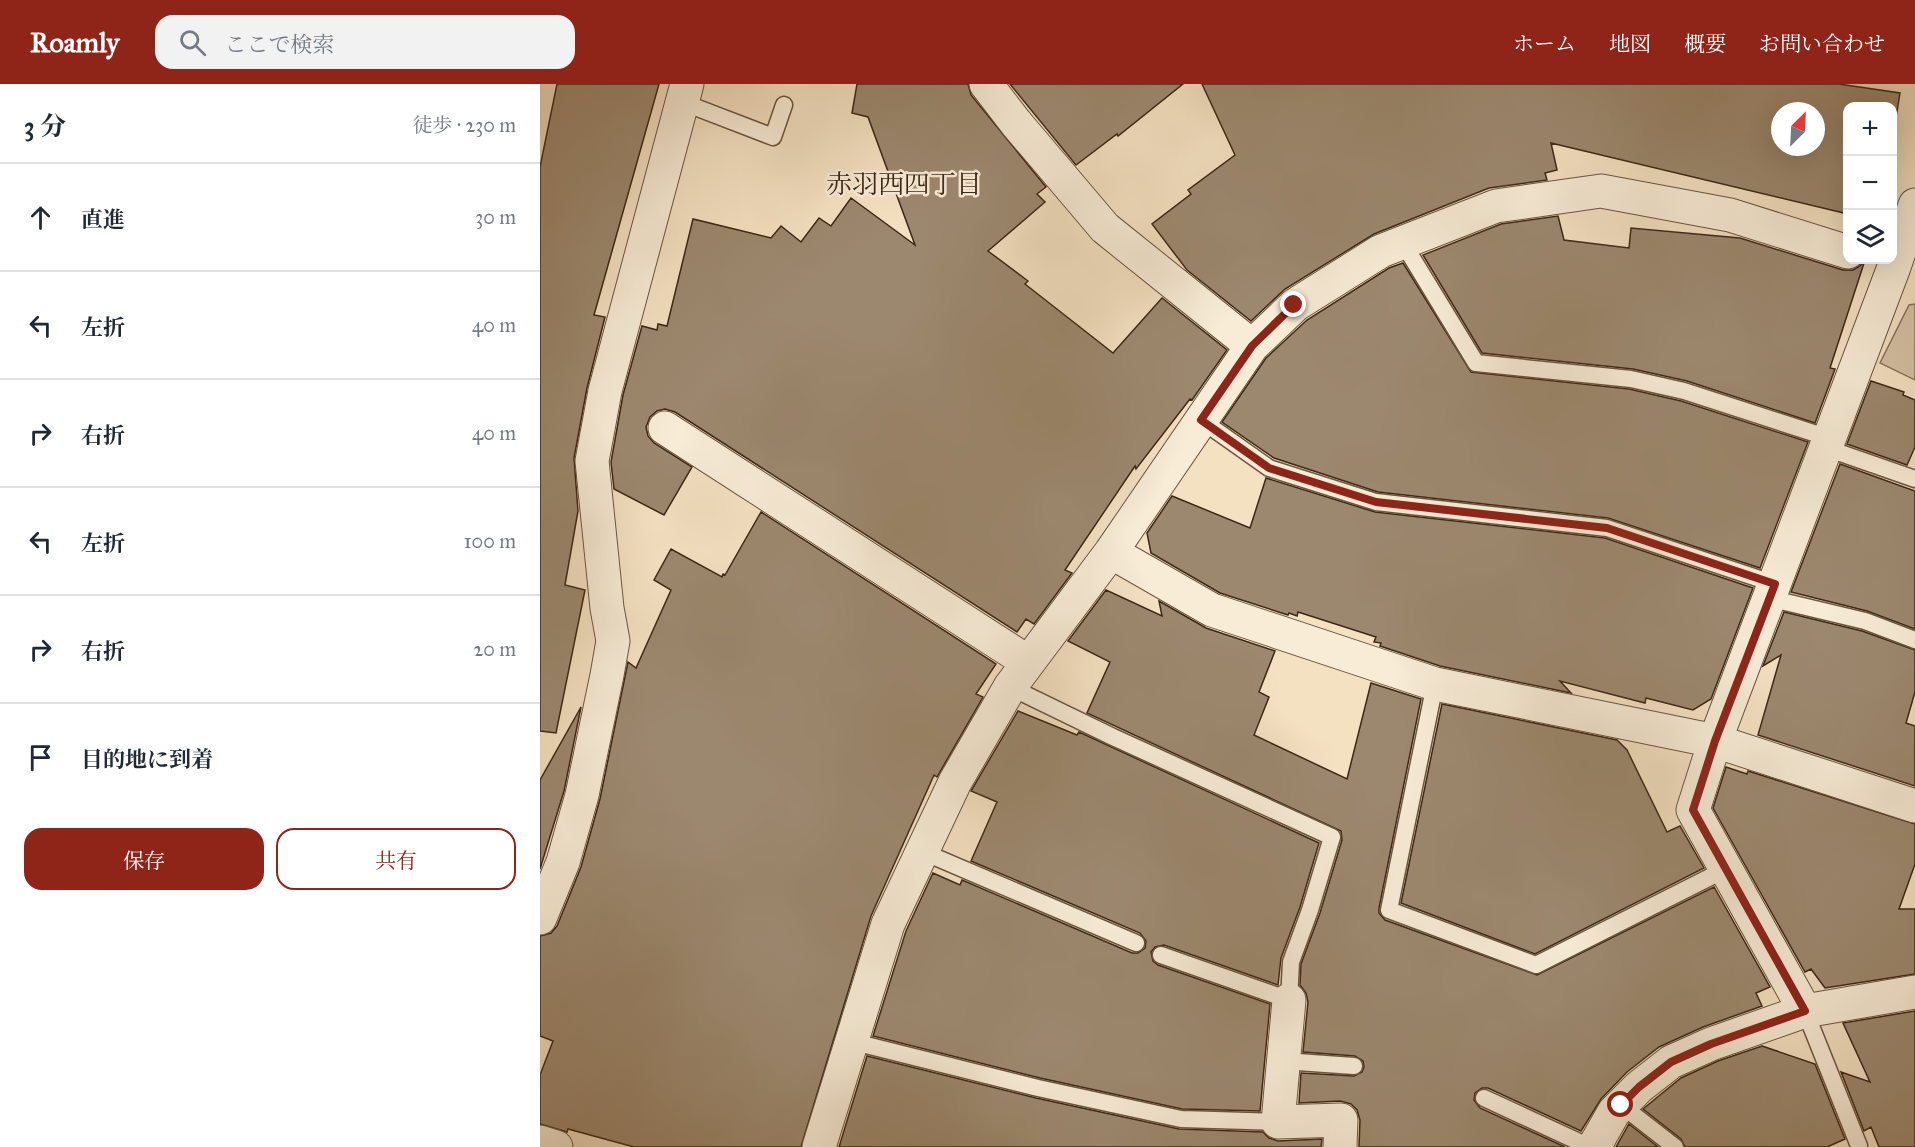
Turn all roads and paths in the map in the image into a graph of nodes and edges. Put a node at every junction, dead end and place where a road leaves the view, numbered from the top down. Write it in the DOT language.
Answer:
graph roads {
  1 [pos="986,84"];
  2 [pos="685,93"];
  3 [pos="784,105"];
  4 [pos="1915,205"];
  5 [pos="1403,243"];
  6 [pos="1843,250"];
  7 [pos="1893,267"];
  8 [pos="1252,346"];
  9 [pos="1201,420"];
  10 [pos="665,428"];
  11 [pos="1828,443"];
  12 [pos="1915,479"];
  13 [pos="1111,552"];
  14 [pos="1772,591"];
  15 [pos="1915,640"];
  16 [pos="1019,675"];
  17 [pos="1435,684"];
  18 [pos="1715,741"];
  19 [pos="1915,806"];
  20 [pos="921,851"];
  21 [pos="1726,868"];
  22 [pos="540,918"];
  23 [pos="1136,943"];
  24 [pos="1161,955"];
  25 [pos="1915,992"];
  26 [pos="1289,1000"];
  27 [pos="1805,1011"];
  28 [pos="850,1041"];
  29 [pos="1283,1061"];
  30 [pos="1354,1066"];
  31 [pos="1484,1098"];
  32 [pos="1621,1105"];
  33 [pos="1278,1122"];
  34 [pos="540,1142"];
  35 [pos="1859,1146"];
  36 [pos="556,1147"];
  37 [pos="819,1147"];
  38 [pos="1340,1147"];
  39 [pos="1592,1147"];
  40 [pos="1675,1147"];
  1 -- 8 [label="street"];
  2 -- 3 [label="lane"];
  2 -- 22 [label="street"];
  4 -- 7 [label="street"];
  5 -- 6 [label="street"];
  5 -- 8 [label="street"];
  5 -- 11 [label="lane"];
  7 -- 11 [label="street"];
  8 -- 9 [label="street"];
  9 -- 13 [label="street"];
  9 -- 14 [label="lane"];
  10 -- 16 [label="street"];
  11 -- 12 [label="lane"];
  11 -- 14 [label="street"];
  13 -- 16 [label="street"];
  13 -- 17 [label="street"];
  14 -- 15 [label="lane"];
  14 -- 18 [label="street"];
  16 -- 20 [label="street"];
  16 -- 26 [label="lane"];
  17 -- 18 [label="street"];
  17 -- 21 [label="lane"];
  18 -- 19 [label="street"];
  18 -- 21 [label="street"];
  20 -- 23 [label="lane"];
  20 -- 28 [label="street"];
  21 -- 27 [label="street"];
  24 -- 26 [label="lane"];
  25 -- 27 [label="street"];
  26 -- 29 [label="street"];
  27 -- 32 [label="street"];
  27 -- 35 [label="lane"];
  28 -- 33 [label="lane"];
  28 -- 37 [label="street"];
  29 -- 30 [label="lane"];
  29 -- 33 [label="street"];
  31 -- 39 [label="lane"];
  32 -- 39 [label="street"];
  32 -- 40 [label="lane"];
  33 -- 38 [label="street"];
  34 -- 36 [label="street"];
}
